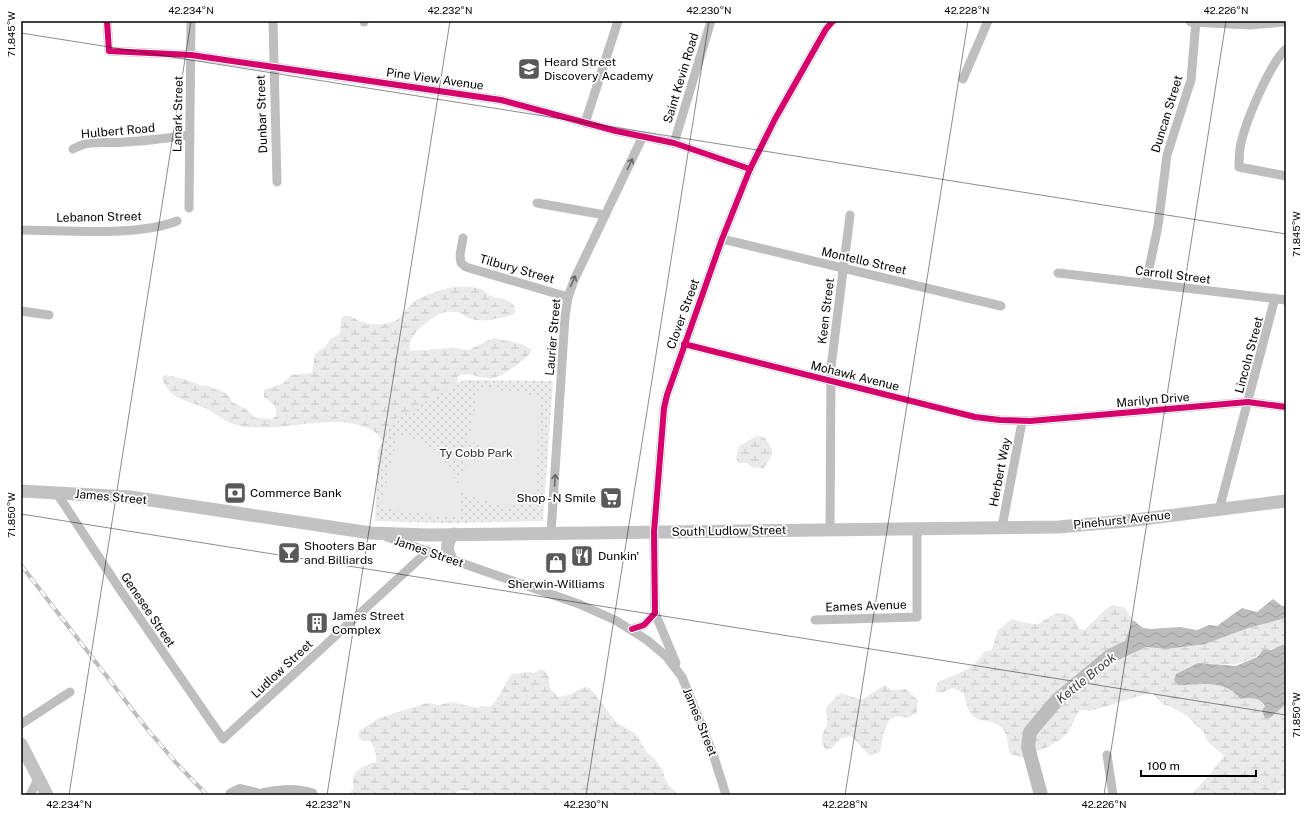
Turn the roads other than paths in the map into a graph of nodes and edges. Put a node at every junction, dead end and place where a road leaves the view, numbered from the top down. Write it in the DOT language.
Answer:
graph roads {
  1 [pos="107,21"];
  2 [pos="191,21"];
  3 [pos="273,21"];
  4 [pos="618,21"];
  5 [pos="711,21"];
  6 [pos="833,21"];
  7 [pos="988,21"];
  8 [pos="1191,21"];
  9 [pos="1196,21"];
  10 [pos="1284,21"];
  11 [pos="1286,24"];
  12 [pos="1286,49"];
  13 [pos="191,55"];
  14 [pos="272,67"];
  15 [pos="964,79"];
  16 [pos="585,123"];
  17 [pos="190,135"];
  18 [pos="643,136"];
  19 [pos="674,143"];
  20 [pos="73,149"];
  21 [pos="750,169"];
  22 [pos="1286,176"];
  23 [pos="276,182"];
  24 [pos="537,203"];
  25 [pos="189,208"];
  26 [pos="605,215"];
  27 [pos="850,215"];
  28 [pos="177,221"];
  29 [pos="21,230"];
  30 [pos="463,238"];
  31 [pos="722,239"];
  32 [pos="843,268"];
  33 [pos="1058,273"];
  34 [pos="1146,283"];
  35 [pos="568,297"];
  36 [pos="1275,298"];
  37 [pos="1286,300"];
  38 [pos="1001,306"];
  39 [pos="21,312"];
  40 [pos="49,315"];
  41 [pos="684,344"];
  42 [pos="830,381"];
  43 [pos="1248,402"];
  44 [pos="1286,407"];
  45 [pos="1022,422"];
  46 [pos="21,491"];
  47 [pos="56,492"];
  48 [pos="1286,501"];
  49 [pos="1219,510"];
  50 [pos="917,527"];
  51 [pos="956,527"];
  52 [pos="1002,527"];
  53 [pos="830,530"];
  54 [pos="654,532"];
  55 [pos="551,533"];
  56 [pos="377,534"];
  57 [pos="454,534"];
  58 [pos="428,551"];
  59 [pos="451,559"];
  60 [pos="655,613"];
  61 [pos="815,620"];
  62 [pos="632,629"];
  63 [pos="681,676"];
  64 [pos="70,692"];
  65 [pos="21,724"];
  66 [pos="223,739"];
  67 [pos="22,747"];
  68 [pos="1108,755"];
  69 [pos="38,778"];
  70 [pos="30,795"];
  71 [pos="47,795"];
  72 [pos="726,795"];
  73 [pos="1113,795"];
  1 -- 13 [label="street, Pine View Avenue"];
  2 -- 13 [label="street, Lanark Street"];
  3 -- 14 [label="street, Dunbar Street"];
  4 -- 16 [label="street"];
  5 -- 19 [label="street, Saint Kevin Road"];
  6 -- 21 [label="street, Clover Street"];
  7 -- 15 [label="street"];
  8 -- 9 [label="street"];
  9 -- 10 [label="street"];
  9 -- 34 [label="street, Duncan Street"];
  10 -- 11 [label="street"];
  12 -- 22 [label="street"];
  13 -- 14 [label="street, Pine View Avenue"];
  13 -- 17 [label="street, Lanark Street"];
  14 -- 16 [label="street, Pine View Avenue"];
  14 -- 23 [label="street, Dunbar Street"];
  16 -- 18 [label="street, Pine View Avenue"];
  17 -- 20 [label="street, Hulbert Road"];
  17 -- 25 [label="street, Lanark Street"];
  18 -- 19 [label="street, Pine View Avenue"];
  26 -- 18 [label="street, Laurier Street, one-way"];
  19 -- 21 [label="street, Pine View Avenue"];
  21 -- 31 [label="street, Clover Street"];
  24 -- 26 [label="street"];
  35 -- 26 [label="street, Laurier Street, one-way"];
  27 -- 32 [label="street, Keen Street"];
  28 -- 29 [label="street, Lebanon Street"];
  30 -- 35 [label="street, Tilbury Street"];
  31 -- 32 [label="street, Montello Street"];
  31 -- 41 [label="street, Clover Street"];
  32 -- 38 [label="street, Montello Street"];
  32 -- 42 [label="street, Keen Street"];
  33 -- 34 [label="street, Carroll Street"];
  34 -- 36 [label="street, Carroll Street"];
  55 -- 35 [label="street, Laurier Street, one-way"];
  36 -- 37 [label="street, Carroll Street"];
  36 -- 43 [label="street, Lincoln Street"];
  39 -- 40 [label="street"];
  41 -- 42 [label="street, Mohawk Avenue"];
  41 -- 54 [label="street, Clover Street"];
  42 -- 45 [label="street, Mohawk Avenue"];
  42 -- 53 [label="street, Keen Street"];
  43 -- 44 [label="street, Marilyn Drive"];
  43 -- 45 [label="street, Marilyn Drive"];
  43 -- 49 [label="street, Lincoln Street"];
  45 -- 52 [label="street, Herbert Way"];
  46 -- 47 [label="main road, James Street"];
  47 -- 56 [label="main road, James Street"];
  47 -- 66 [label="street, Genesee Street"];
  48 -- 49 [label="main road, Pinehurst Avenue"];
  49 -- 52 [label="main road, Pinehurst Avenue"];
  50 -- 51 [label="main road, South Ludlow Street"];
  50 -- 53 [label="main road, South Ludlow Street"];
  50 -- 61 [label="street, Eames Avenue"];
  51 -- 52 [label="main road, Pinehurst Avenue"];
  53 -- 54 [label="main road, South Ludlow Street"];
  54 -- 55 [label="main road, South Ludlow Street"];
  54 -- 60 [label="street, Clover Street"];
  55 -- 57 [label="main road, South Ludlow Street"];
  56 -- 57 [label="main road, South Ludlow Street"];
  56 -- 58 [label="street, James Street"];
  57 -- 59 [label="main road"];
  58 -- 59 [label="street, James Street"];
  58 -- 66 [label="street, Ludlow Street"];
  59 -- 62 [label="street, James Street"];
  60 -- 62 [label="street"];
  60 -- 63 [label="street, Clover Street"];
  62 -- 63 [label="street, James Street"];
  63 -- 72 [label="street, James Street"];
  64 -- 65 [label="street"];
  67 -- 69 [label="main road"];
  68 -- 73 [label="street"];
  69 -- 70 [label="street"];
  69 -- 71 [label="main road"];
}
